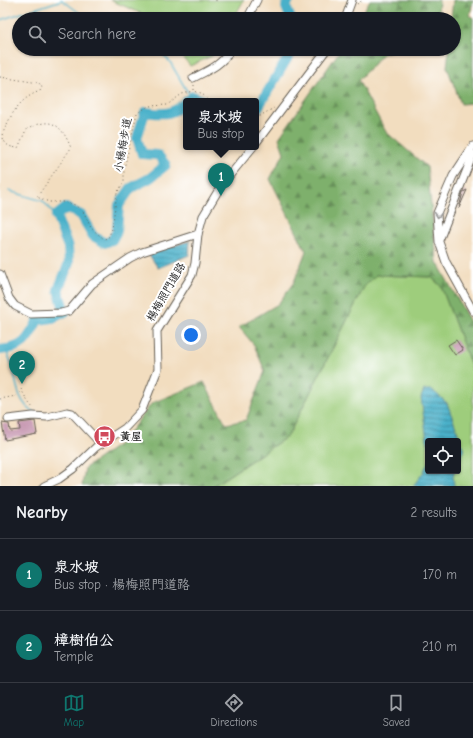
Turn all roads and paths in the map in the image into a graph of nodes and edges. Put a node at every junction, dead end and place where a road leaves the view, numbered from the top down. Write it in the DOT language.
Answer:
graph roads {
  1 [pos="257,0"];
  2 [pos="352,0"];
  3 [pos="251,12"];
  4 [pos="348,12"];
  5 [pos="227,56"];
  6 [pos="322,56"];
  7 [pos="0,76"];
  8 [pos="193,78"];
  9 [pos="194,91"];
  10 [pos="207,98"];
  11 [pos="276,107"];
  12 [pos="259,116"];
  13 [pos="259,139"];
  14 [pos="473,146"];
  15 [pos="251,150"];
  16 [pos="473,154"];
  17 [pos="198,234"];
  18 [pos="439,242"];
  19 [pos="0,274"];
  20 [pos="473,310"];
  21 [pos="21,392"];
  22 [pos="0,399"];
  23 [pos="8,419"];
  24 [pos="101,444"];
  25 [pos="44,486"];
  1 -- 3 [label="street"];
  2 -- 4 [label="street"];
  5 -- 8 [label="street"];
  6 -- 13 [label="street"];
  7 -- 9 [label="path, 小楊梅步道"];
  8 -- 9 [label="path"];
  9 -- 10 [label="path"];
  11 -- 12 [label="path"];
  14 -- 18 [label="street, one-way"];
  15 -- 17 [label="street, 楊梅照門道路"];
  16 -- 18 [label="street"];
  17 -- 19 [label="street"];
  17 -- 24 [label="street, 楊梅照門道路"];
  18 -- 20 [label="street"];
  21 -- 22 [label="path"];
  23 -- 24 [label="street"];
  24 -- 25 [label="street, 楊梅照門道路"];
}
